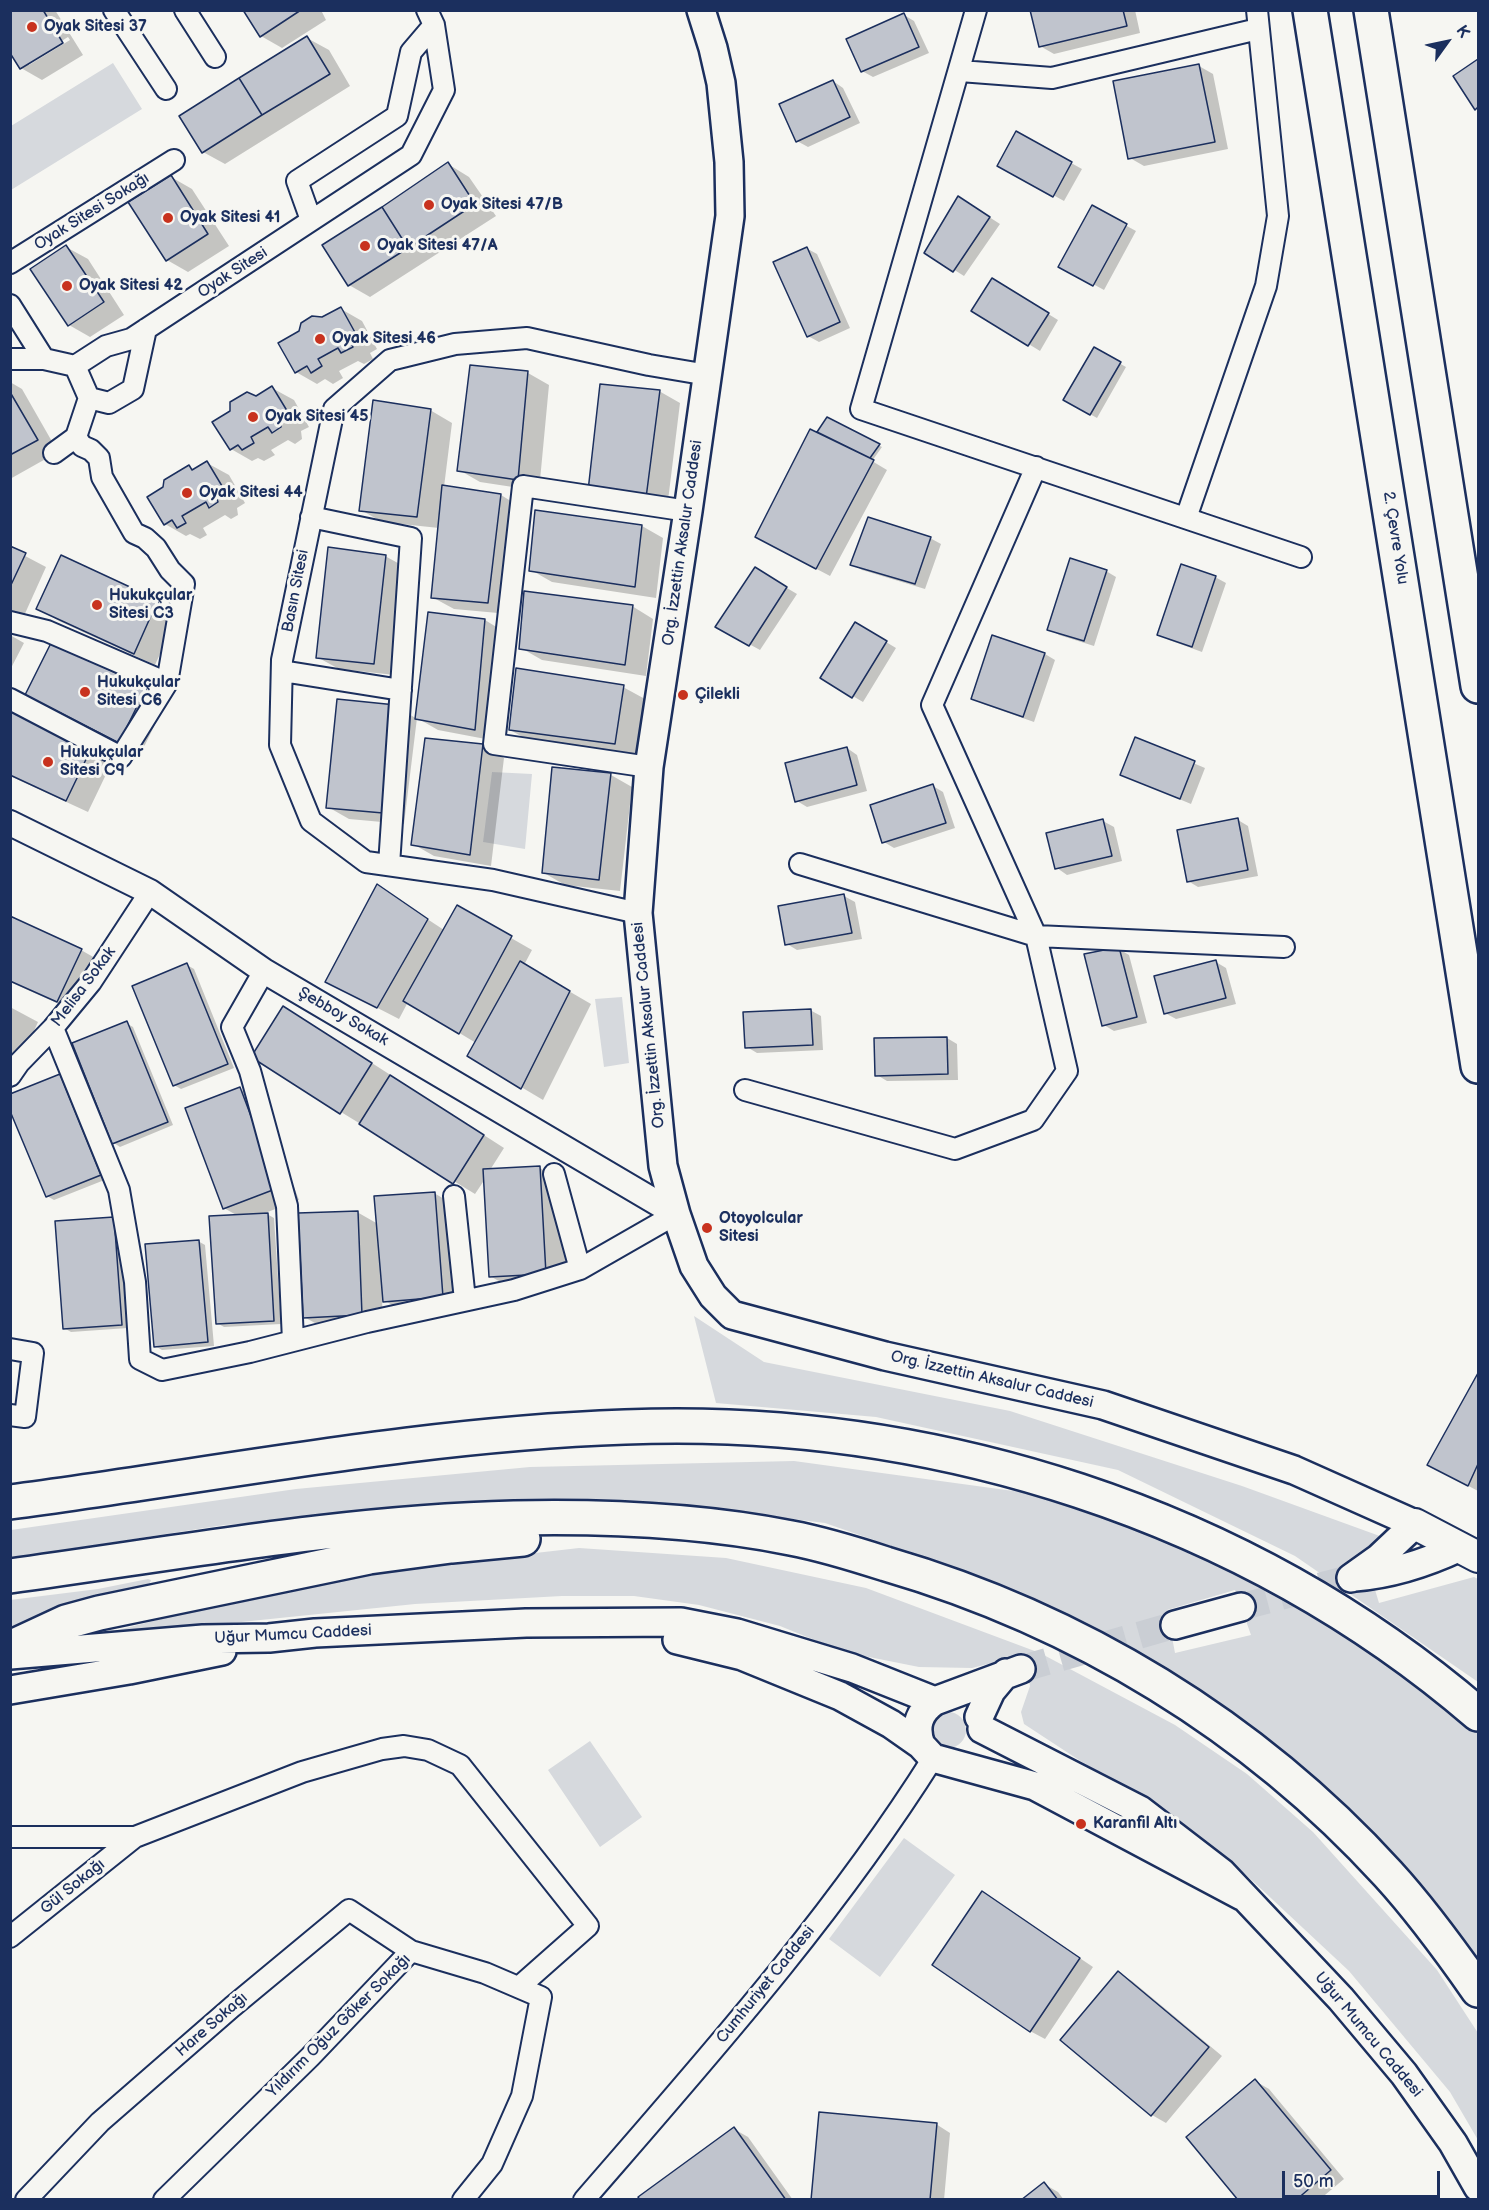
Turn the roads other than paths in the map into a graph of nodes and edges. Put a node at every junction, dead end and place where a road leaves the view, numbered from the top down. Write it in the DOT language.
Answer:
graph roads {
  1 [pos="114,10"];
  2 [pos="185,10"];
  3 [pos="701,10"];
  4 [pos="976,10"];
  5 [pos="1310,10"];
  6 [pos="1371,10"];
  7 [pos="431,18"];
  8 [pos="1257,20"];
  9 [pos="215,57"];
  10 [pos="960,71"];
  11 [pos="166,89"];
  12 [pos="174,160"];
  13 [pos="311,220"];
  14 [pos="10,263"];
  15 [pos="10,305"];
  16 [pos="146,329"];
  17 [pos="10,359"];
  18 [pos="44,359"];
  19 [pos="75,366"];
  20 [pos="708,375"];
  21 [pos="89,398"];
  22 [pos="76,437"];
  23 [pos="54,453"];
  24 [pos="1036,467"];
  25 [pos="688,511"];
  26 [pos="311,517"];
  27 [pos="1186,518"];
  28 [pos="1301,557"];
  29 [pos="10,622"];
  30 [pos="282,671"];
  31 [pos="167,682"];
  32 [pos="1479,686"];
  33 [pos="401,690"];
  34 [pos="10,699"];
  35 [pos="649,767"];
  36 [pos="13,829"];
  37 [pos="800,864"];
  38 [pos="389,865"];
  39 [pos="150,892"];
  40 [pos="638,913"];
  41 [pos="1036,936"];
  42 [pos="1284,947"];
  43 [pos="264,971"];
  44 [pos="53,1028"];
  45 [pos="1479,1066"];
  46 [pos="10,1076"];
  47 [pos="745,1090"];
  48 [pos="554,1174"];
  49 [pos="454,1196"];
  50 [pos="676,1214"];
  51 [pos="580,1269"];
  52 [pos="465,1300"];
  53 [pos="293,1341"];
  54 [pos="10,1350"];
  55 [pos="10,1415"];
  56 [pos="10,1502"];
  57 [pos="696,1524"];
  58 [pos="1415,1524"];
  59 [pos="1469,1552"];
  60 [pos="10,1576"];
  61 [pos="1241,1607"];
  62 [pos="576,1623"];
  63 [pos="1175,1626"];
  64 [pos="269,1638"];
  65 [pos="10,1648"];
  66 [pos="10,1655"];
  67 [pos="10,1690"];
  68 [pos="940,1700"];
  69 [pos="1479,1714"];
  70 [pos="981,1723"];
  71 [pos="935,1755"];
  72 [pos="10,1837"];
  73 [pos="135,1837"];
  74 [pos="1242,1896"];
  75 [pos="10,1937"];
  76 [pos="411,1951"];
  77 [pos="519,1987"];
  78 [pos="1479,1990"];
  79 [pos="1479,2187"];
  80 [pos="26,2199"];
  81 [pos="164,2199"];
  82 [pos="463,2199"];
  83 [pos="584,2199"];
  1 -- 11 [label="street"];
  2 -- 9 [label="street"];
  3 -- 20 [label="main road, Org. İzzettin Aksalur Caddesi"];
  4 -- 10 [label="street"];
  5 -- 45 [label="highway, 2. Çevre Yolu"];
  6 -- 32 [label="highway"];
  7 -- 13 [label="street, Oyak Sitesi"];
  7 -- 13 [label="street"];
  8 -- 10 [label="street"];
  8 -- 27 [label="street"];
  10 -- 24 [label="street"];
  12 -- 14 [label="street, Oyak Sitesi Sokağı"];
  13 -- 16 [label="street, Oyak Sitesi"];
  15 -- 18 [label="street"];
  16 -- 19 [label="street, Oyak Sitesi"];
  16 -- 21 [label="street"];
  17 -- 18 [label="street"];
  18 -- 19 [label="street"];
  19 -- 21 [label="street"];
  20 -- 25 [label="main road, Org. İzzettin Aksalur Caddesi"];
  20 -- 26 [label="street, Basın Sitesi"];
  21 -- 22 [label="street"];
  22 -- 23 [label="street"];
  22 -- 31 [label="street"];
  24 -- 27 [label="street"];
  24 -- 41 [label="street"];
  25 -- 35 [label="main road, Org. İzzettin Aksalur Caddesi"];
  25 -- 35 [label="street"];
  26 -- 30 [label="street, Basın Sitesi"];
  26 -- 33 [label="street"];
  27 -- 28 [label="street"];
  29 -- 31 [label="street"];
  30 -- 33 [label="street"];
  30 -- 38 [label="street, Basın Sitesi"];
  31 -- 34 [label="street"];
  33 -- 38 [label="street"];
  35 -- 40 [label="main road, Org. İzzettin Aksalur Caddesi"];
  36 -- 39 [label="street, Şebboy Sokak"];
  37 -- 41 [label="street"];
  38 -- 40 [label="street, Basın Sitesi"];
  39 -- 43 [label="street, Şebboy Sokak"];
  39 -- 44 [label="street, Melisa Sokak"];
  40 -- 50 [label="main road, Org. İzzettin Aksalur Caddesi"];
  41 -- 42 [label="street"];
  41 -- 47 [label="street"];
  43 -- 50 [label="street, Şebboy Sokak"];
  43 -- 53 [label="street"];
  44 -- 46 [label="street, Melisa Sokak"];
  44 -- 53 [label="street"];
  48 -- 51 [label="street"];
  49 -- 52 [label="street"];
  50 -- 51 [label="street"];
  50 -- 58 [label="main road, Org. İzzettin Aksalur Caddesi"];
  51 -- 52 [label="street"];
  52 -- 53 [label="street"];
  54 -- 55 [label="street"];
  56 -- 69 [label="highway"];
  57 -- 60 [label="highway"];
  57 -- 65 [label="highway"];
  57 -- 78 [label="highway"];
  58 -- 59 [label="main road"];
  58 -- 59 [label="main road"];
  61 -- 63 [label="main road"];
  62 -- 64 [label="main road, Uğur Mumcu Caddesi"];
  62 -- 68 [label="main road"];
  62 -- 71 [label="main road"];
  64 -- 66 [label="main road, Uğur Mumcu Caddesi"];
  64 -- 67 [label="main road"];
  68 -- 70 [label="main road"];
  68 -- 70 [label="main road"];
  68 -- 71 [label="main road"];
  70 -- 71 [label="main road"];
  70 -- 74 [label="main road, Uğur Mumcu Caddesi"];
  71 -- 74 [label="main road"];
  71 -- 83 [label="street, Cumhuriyet Caddesi"];
  72 -- 73 [label="street"];
  73 -- 75 [label="street, Gül Sokağı"];
  73 -- 77 [label="street"];
  74 -- 79 [label="main road, Uğur Mumcu Caddesi"];
  76 -- 77 [label="street, Yıldırım Oğuz Göker Sokağı"];
  76 -- 80 [label="street, Hare Sokağı"];
  76 -- 81 [label="street, Yıldırım Oğuz Göker Sokağı"];
  77 -- 82 [label="street, Yıldırım Oğuz Göker Sokağı"];
}
